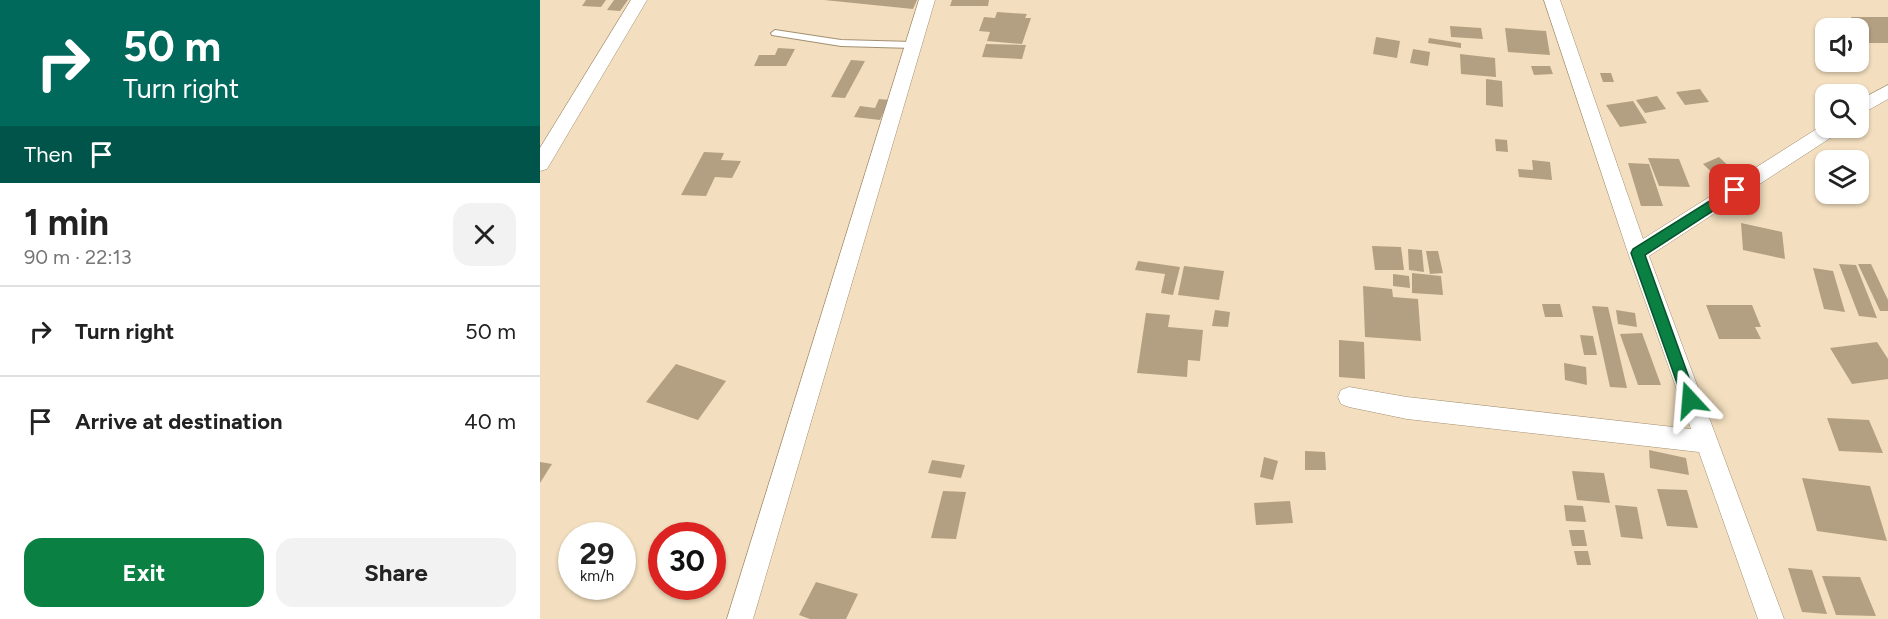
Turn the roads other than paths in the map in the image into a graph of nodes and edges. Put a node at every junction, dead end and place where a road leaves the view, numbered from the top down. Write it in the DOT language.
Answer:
graph roads {
  1 [pos="639,0"];
  2 [pos="927,0"];
  3 [pos="1552,0"];
  4 [pos="775,33"];
  5 [pos="914,45"];
  6 [pos="1888,91"];
  7 [pos="1869,103"];
  8 [pos="1816,138"];
  9 [pos="540,164"];
  10 [pos="1638,253"];
  11 [pos="1349,397"];
  12 [pos="1705,442"];
  13 [pos="740,619"];
  14 [pos="1771,619"];
  1 -- 9 [label="street"];
  2 -- 5 [label="street"];
  3 -- 10 [label="street"];
  4 -- 5 [label="lane"];
  5 -- 13 [label="street"];
  6 -- 7 [label="street"];
  8 -- 10 [label="street"];
  10 -- 12 [label="street"];
  11 -- 12 [label="street"];
  12 -- 14 [label="street"];
}
